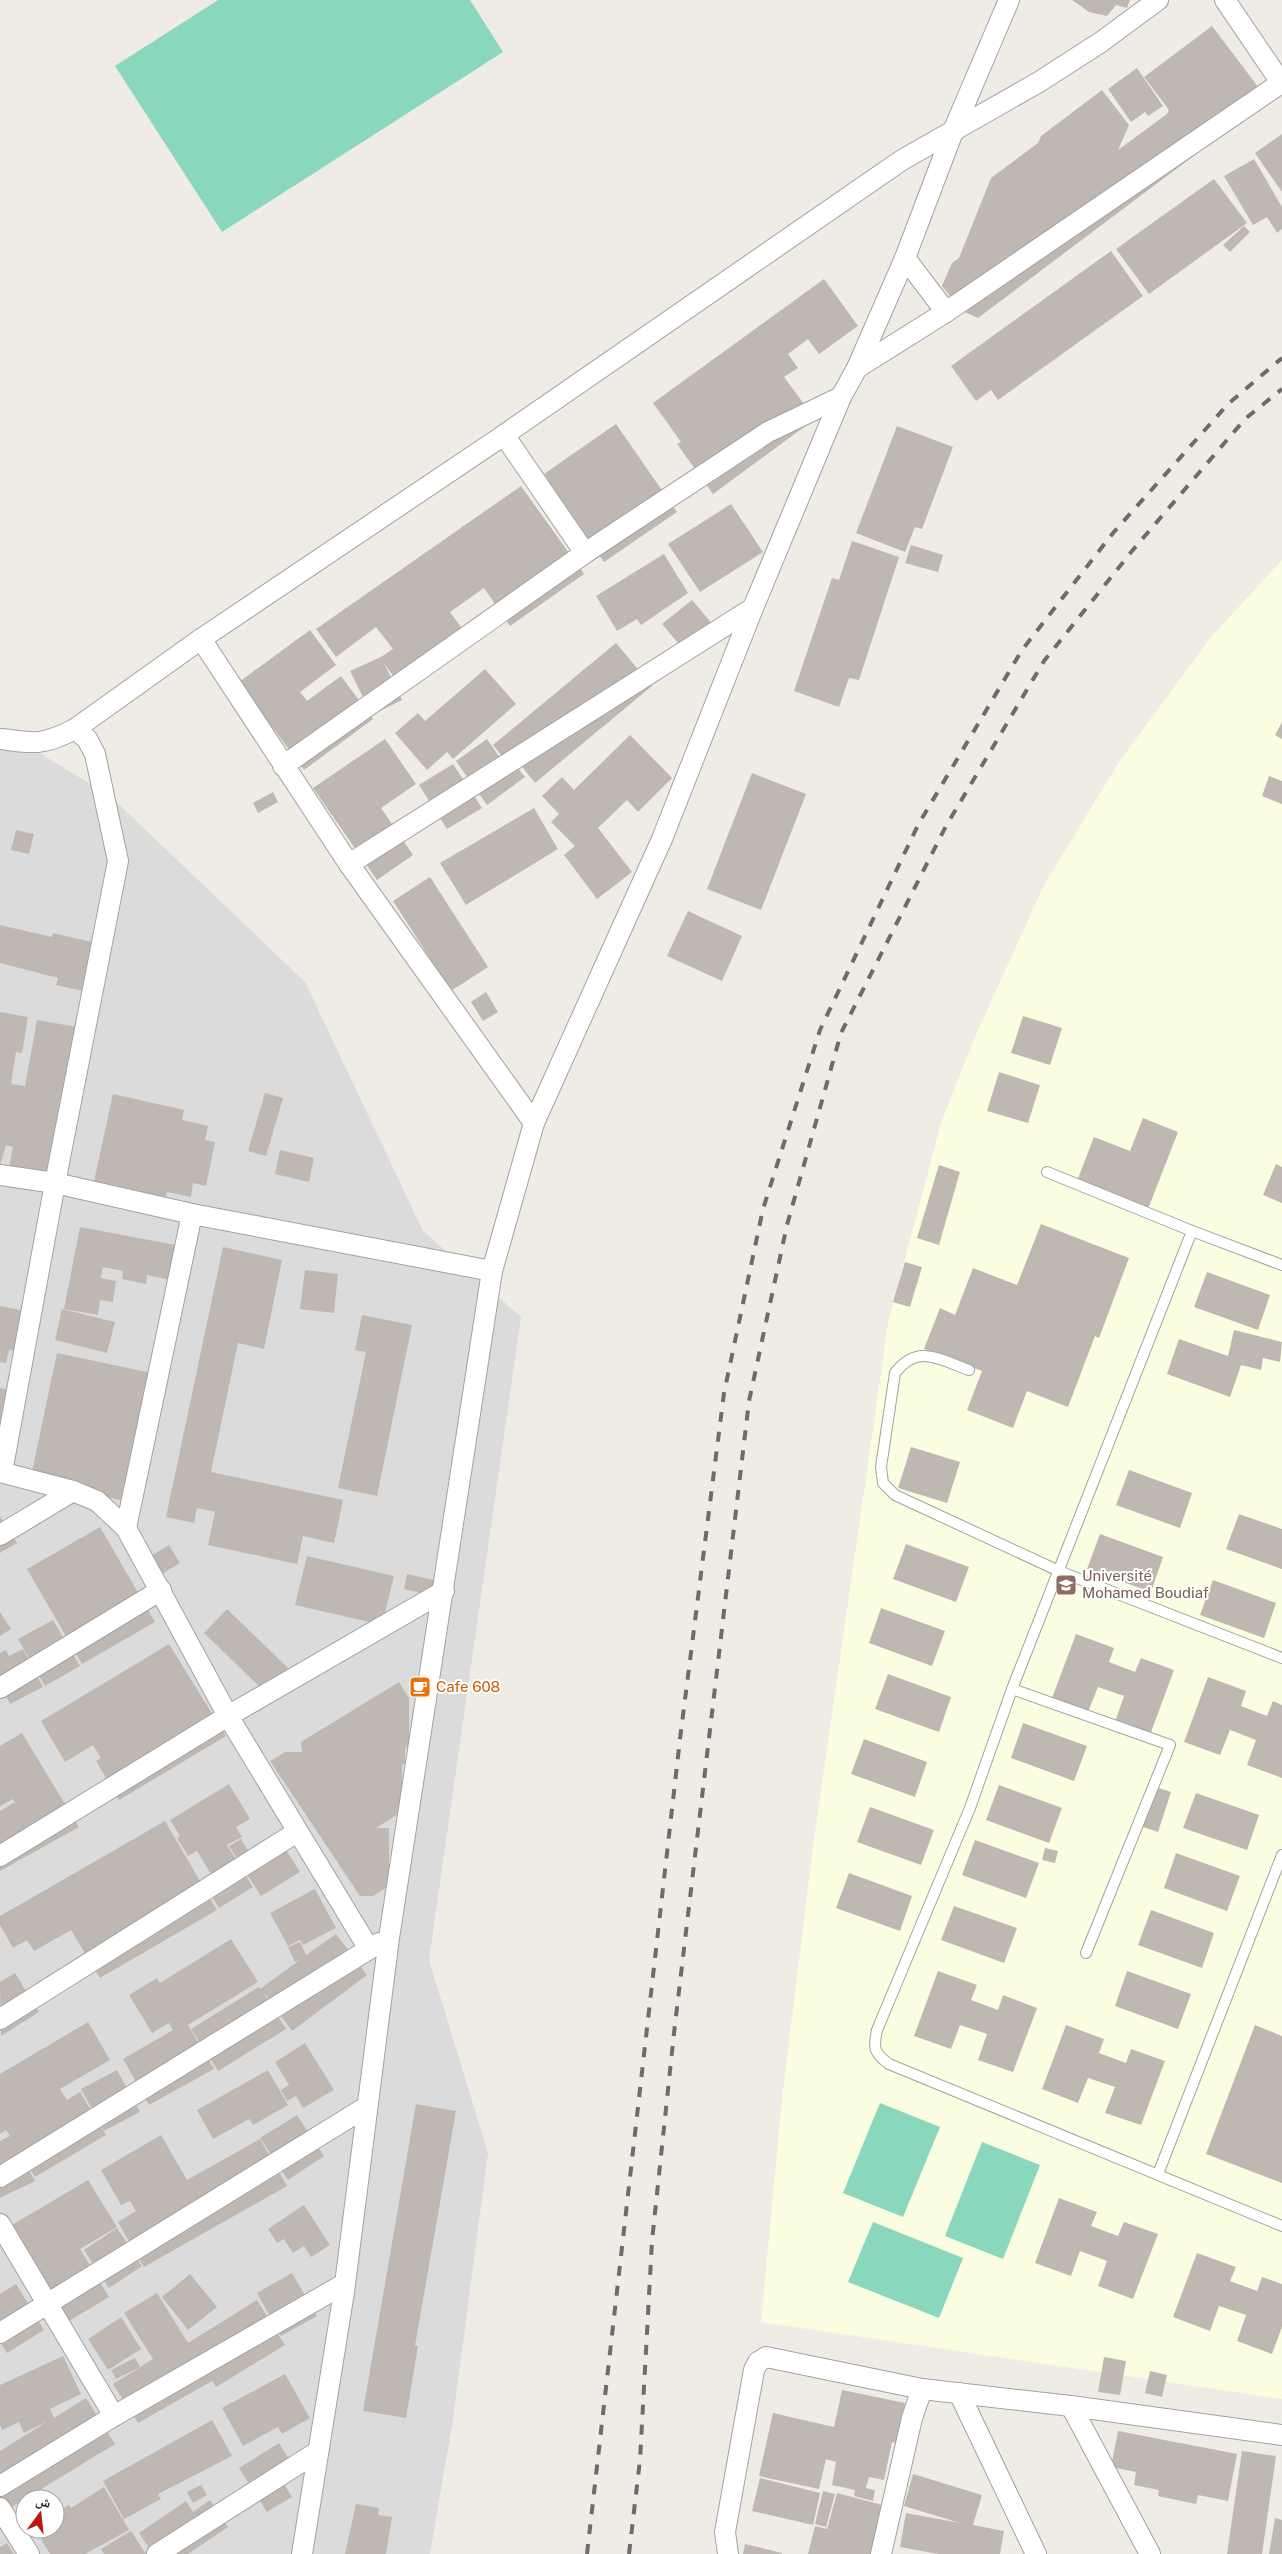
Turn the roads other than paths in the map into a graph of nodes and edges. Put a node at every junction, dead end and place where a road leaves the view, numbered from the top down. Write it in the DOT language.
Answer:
graph roads {
  1 [pos="1009,0"];
  2 [pos="1158,0"];
  3 [pos="1225,0"];
  4 [pos="1282,84"];
  5 [pos="954,129"];
  6 [pos="905,258"];
  7 [pos="946,312"];
  8 [pos="857,368"];
  9 [pos="841,397"];
  10 [pos="504,435"];
  11 [pos="585,554"];
  12 [pos="753,608"];
  13 [pos="201,639"];
  14 [pos="75,729"];
  15 [pos="1,742"];
  16 [pos="283,766"];
  17 [pos="349,864"];
  18 [pos="534,1123"];
  19 [pos="1047,1172"];
  20 [pos="0,1175"];
  21 [pos="54,1183"];
  22 [pos="192,1214"];
  23 [pos="1192,1231"];
  24 [pos="1282,1265"];
  25 [pos="492,1271"];
  26 [pos="969,1370"];
  27 [pos="1,1472"];
  28 [pos="73,1491"];
  29 [pos="126,1528"];
  30 [pos="0,1535"];
  31 [pos="1059,1570"];
  32 [pos="161,1590"];
  33 [pos="444,1591"];
  34 [pos="1282,1658"];
  35 [pos="0,1688"];
  36 [pos="1012,1689"];
  37 [pos="228,1716"];
  38 [pos="297,1832"];
  39 [pos="1282,1855"];
  40 [pos="0,1856"];
  41 [pos="389,1938"];
  42 [pos="369,1949"];
  43 [pos="1086,1953"];
  44 [pos="0,2018"];
  45 [pos="366,2107"];
  46 [pos="1158,2174"];
  47 [pos="0,2177"];
  48 [pos="0,2224"];
  49 [pos="1282,2226"];
  50 [pos="344,2284"];
  51 [pos="48,2304"];
  52 [pos="0,2333"];
  53 [pos="922,2389"];
  54 [pos="959,2393"];
  55 [pos="1071,2406"];
  56 [pos="114,2416"];
  57 [pos="1282,2435"];
  58 [pos="317,2452"];
  59 [pos="0,2486"];
  60 [pos="0,2508"];
  61 [pos="29,2554"];
  62 [pos="157,2554"];
  63 [pos="302,2554"];
  64 [pos="728,2554"];
  65 [pos="881,2554"];
  66 [pos="1036,2554"];
  67 [pos="1150,2554"];
  1 -- 5 [label="street"];
  2 -- 5 [label="street"];
  3 -- 4 [label="street"];
  4 -- 7 [label="street"];
  5 -- 6 [label="street"];
  5 -- 10 [label="street"];
  6 -- 7 [label="street"];
  6 -- 8 [label="street"];
  7 -- 8 [label="street"];
  8 -- 9 [label="street"];
  9 -- 11 [label="street"];
  9 -- 12 [label="street"];
  10 -- 11 [label="street"];
  10 -- 13 [label="street"];
  11 -- 16 [label="street"];
  12 -- 17 [label="street"];
  12 -- 18 [label="street"];
  13 -- 14 [label="street"];
  13 -- 16 [label="street"];
  14 -- 15 [label="street"];
  14 -- 21 [label="street"];
  16 -- 17 [label="street"];
  17 -- 18 [label="street"];
  18 -- 25 [label="street"];
  19 -- 23 [label="lane"];
  20 -- 21 [label="street"];
  21 -- 22 [label="street"];
  21 -- 27 [label="street"];
  22 -- 25 [label="street"];
  22 -- 29 [label="street"];
  23 -- 24 [label="lane"];
  23 -- 31 [label="lane"];
  25 -- 33 [label="street"];
  26 -- 31 [label="lane"];
  27 -- 28 [label="street"];
  28 -- 29 [label="street"];
  28 -- 30 [label="street"];
  29 -- 32 [label="street"];
  31 -- 34 [label="lane"];
  31 -- 36 [label="lane"];
  32 -- 35 [label="street"];
  32 -- 37 [label="street"];
  33 -- 37 [label="street"];
  33 -- 41 [label="street"];
  36 -- 43 [label="lane"];
  36 -- 46 [label="lane"];
  37 -- 38 [label="street"];
  37 -- 40 [label="street"];
  38 -- 42 [label="street"];
  38 -- 44 [label="street"];
  39 -- 46 [label="lane"];
  41 -- 42 [label="street"];
  41 -- 45 [label="street"];
  42 -- 47 [label="street"];
  45 -- 50 [label="street"];
  45 -- 51 [label="street"];
  46 -- 49 [label="lane"];
  48 -- 51 [label="street"];
  50 -- 56 [label="street"];
  50 -- 58 [label="street"];
  51 -- 52 [label="street"];
  51 -- 56 [label="street"];
  53 -- 54 [label="street"];
  53 -- 64 [label="street"];
  53 -- 65 [label="street"];
  54 -- 55 [label="street"];
  54 -- 66 [label="street"];
  55 -- 57 [label="street"];
  55 -- 67 [label="street"];
  56 -- 59 [label="street"];
  58 -- 62 [label="street"];
  58 -- 63 [label="street"];
  60 -- 61 [label="street"];
}
